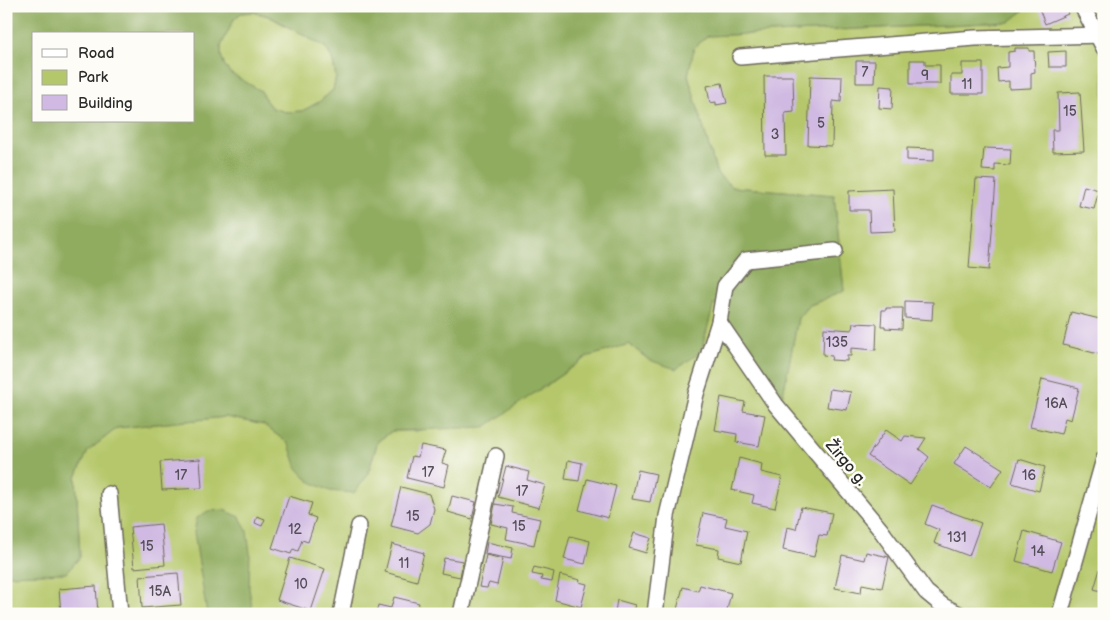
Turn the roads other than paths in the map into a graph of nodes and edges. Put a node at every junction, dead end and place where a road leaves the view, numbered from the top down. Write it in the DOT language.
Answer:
graph roads {
  1 [pos="1082,6"];
  2 [pos="1102,39"];
  3 [pos="740,57"];
  4 [pos="835,251"];
  5 [pos="719,322"];
  6 [pos="496,456"];
  7 [pos="1104,459"];
  8 [pos="1099,493"];
  9 [pos="109,494"];
  10 [pos="359,526"];
  11 [pos="120,614"];
  12 [pos="341,614"];
  13 [pos="461,614"];
  14 [pos="655,614"];
  15 [pos="958,614"];
  16 [pos="1060,614"];
  1 -- 2 [label="street"];
  2 -- 3 [label="street"];
  4 -- 5 [label="street"];
  5 -- 14 [label="street"];
  5 -- 15 [label="street, Žirgo g."];
  6 -- 13 [label="street"];
  7 -- 8 [label="street"];
  8 -- 16 [label="street"];
  9 -- 11 [label="street"];
  10 -- 12 [label="street"];
}
